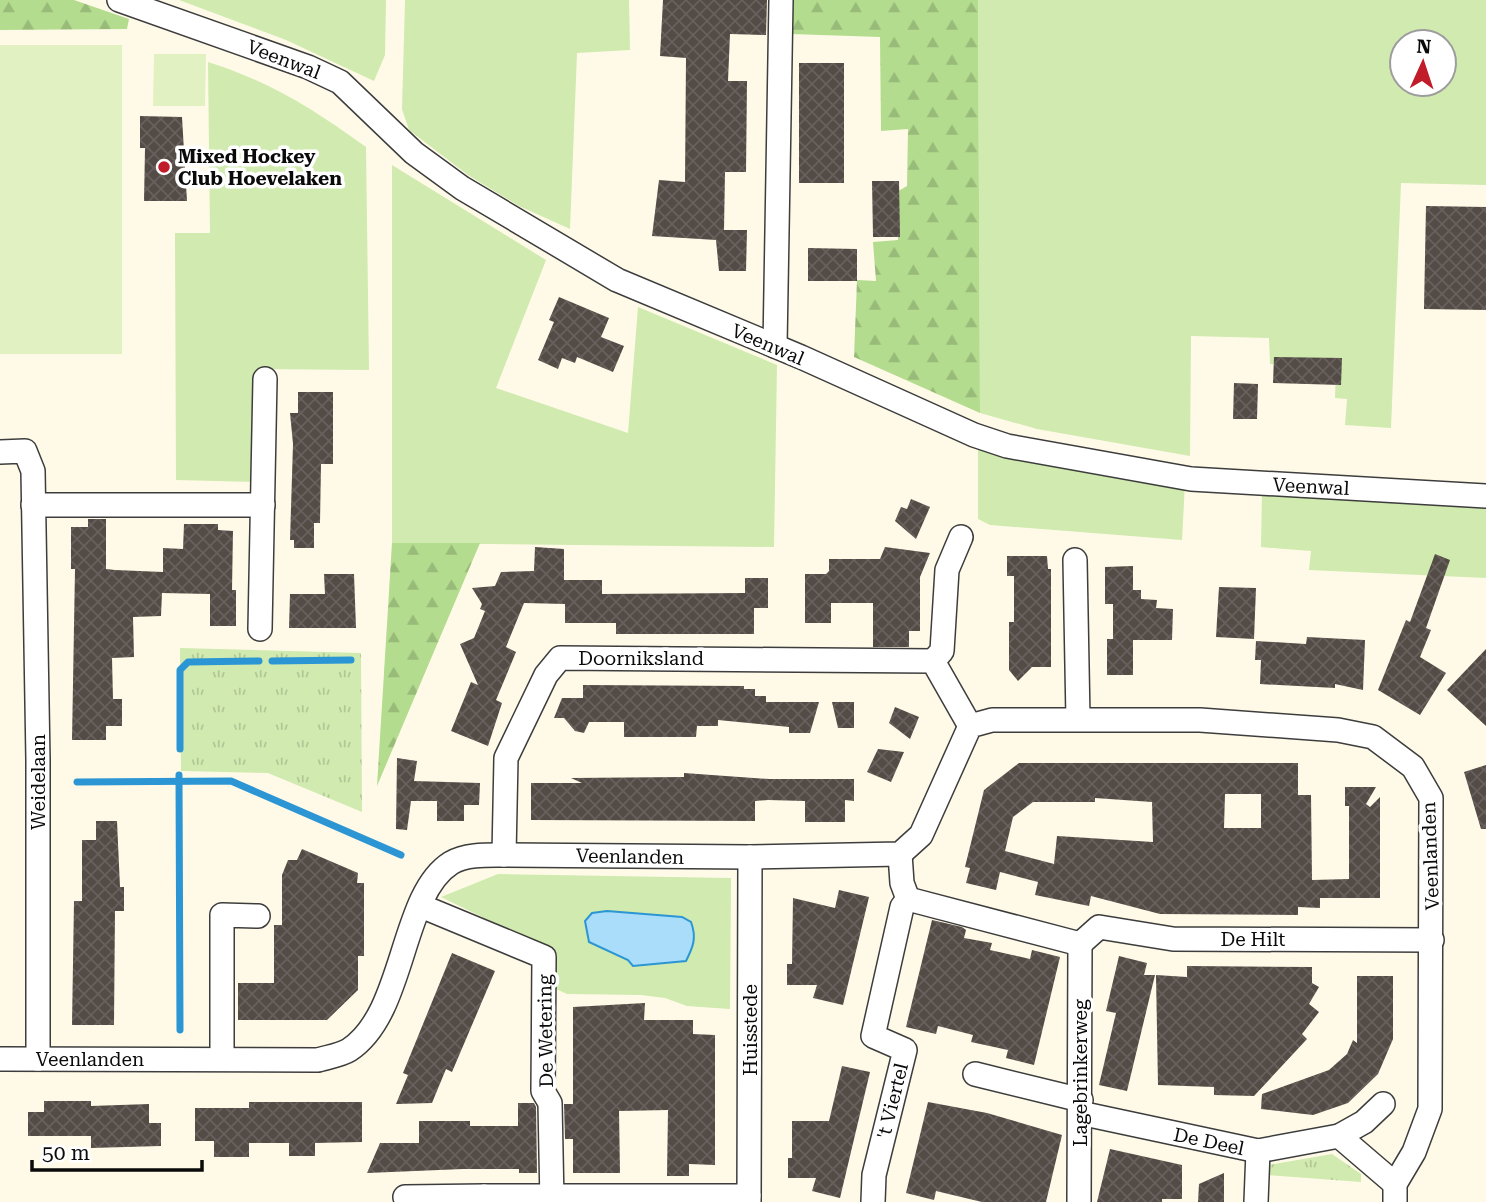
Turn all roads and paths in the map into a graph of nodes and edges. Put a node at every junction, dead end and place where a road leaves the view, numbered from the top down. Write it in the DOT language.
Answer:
graph roads {
  1 [pos="119,0"];
  2 [pos="781,0"];
  3 [pos="775,346"];
  4 [pos="265,379"];
  5 [pos="0,452"];
  6 [pos="1486,496"];
  7 [pos="33,505"];
  8 [pos="262,505"];
  9 [pos="961,537"];
  10 [pos="1075,560"];
  11 [pos="260,629"];
  12 [pos="933,661"];
  13 [pos="1078,719"];
  14 [pos="970,726"];
  15 [pos="900,854"];
  16 [pos="504,855"];
  17 [pos="750,857"];
  18 [pos="908,899"];
  19 [pos="421,905"];
  20 [pos="258,916"];
  21 [pos="1432,940"];
  22 [pos="1080,944"];
  23 [pos="0,1059"];
  24 [pos="38,1059"];
  25 [pos="222,1059"];
  26 [pos="975,1074"];
  27 [pos="1383,1104"];
  28 [pos="1080,1106"];
  29 [pos="1339,1136"];
  30 [pos="1258,1151"];
  31 [pos="1395,1193"];
  32 [pos="405,1197"];
  33 [pos="484,1199"];
  34 [pos="552,1199"];
  35 [pos="749,1199"];
  36 [pos="873,1202"];
  37 [pos="1079,1202"];
  38 [pos="1256,1202"];
  1 -- 3 [label="street, Veenwal"];
  2 -- 3 [label="street"];
  3 -- 6 [label="street, Veenwal"];
  4 -- 8 [label="street"];
  5 -- 7 [label="street, Weidelaan"];
  7 -- 8 [label="street"];
  7 -- 24 [label="street, Weidelaan"];
  8 -- 11 [label="street"];
  9 -- 12 [label="street"];
  10 -- 13 [label="street"];
  12 -- 14 [label="street"];
  12 -- 16 [label="street, Doorniksland"];
  13 -- 14 [label="street, Veenlanden"];
  13 -- 21 [label="street, Veenlanden"];
  14 -- 15 [label="street"];
  15 -- 17 [label="street, Veenlanden"];
  15 -- 18 [label="street"];
  16 -- 17 [label="street, Veenlanden"];
  16 -- 19 [label="street, Veenlanden"];
  17 -- 35 [label="street, Huisstede"];
  18 -- 22 [label="street"];
  18 -- 36 [label="street, 't Viertel"];
  19 -- 25 [label="street, Veenlanden"];
  19 -- 34 [label="street, De Wetering"];
  20 -- 25 [label="street"];
  21 -- 22 [label="street, De Hilt"];
  21 -- 31 [label="street, Veenlanden"];
  22 -- 28 [label="street, Lagebrinkerweg"];
  23 -- 24 [label="street, Veenlanden"];
  24 -- 25 [label="street, Veenlanden"];
  26 -- 28 [label="street"];
  27 -- 29 [label="street, De Deel"];
  28 -- 30 [label="street, De Deel"];
  28 -- 37 [label="street, Lagebrinkerweg"];
  29 -- 30 [label="street, De Deel"];
  29 -- 31 [label="street"];
  30 -- 38 [label="street"];
  32 -- 33 [label="street"];
  33 -- 34 [label="street"];
  34 -- 35 [label="street"];
}
